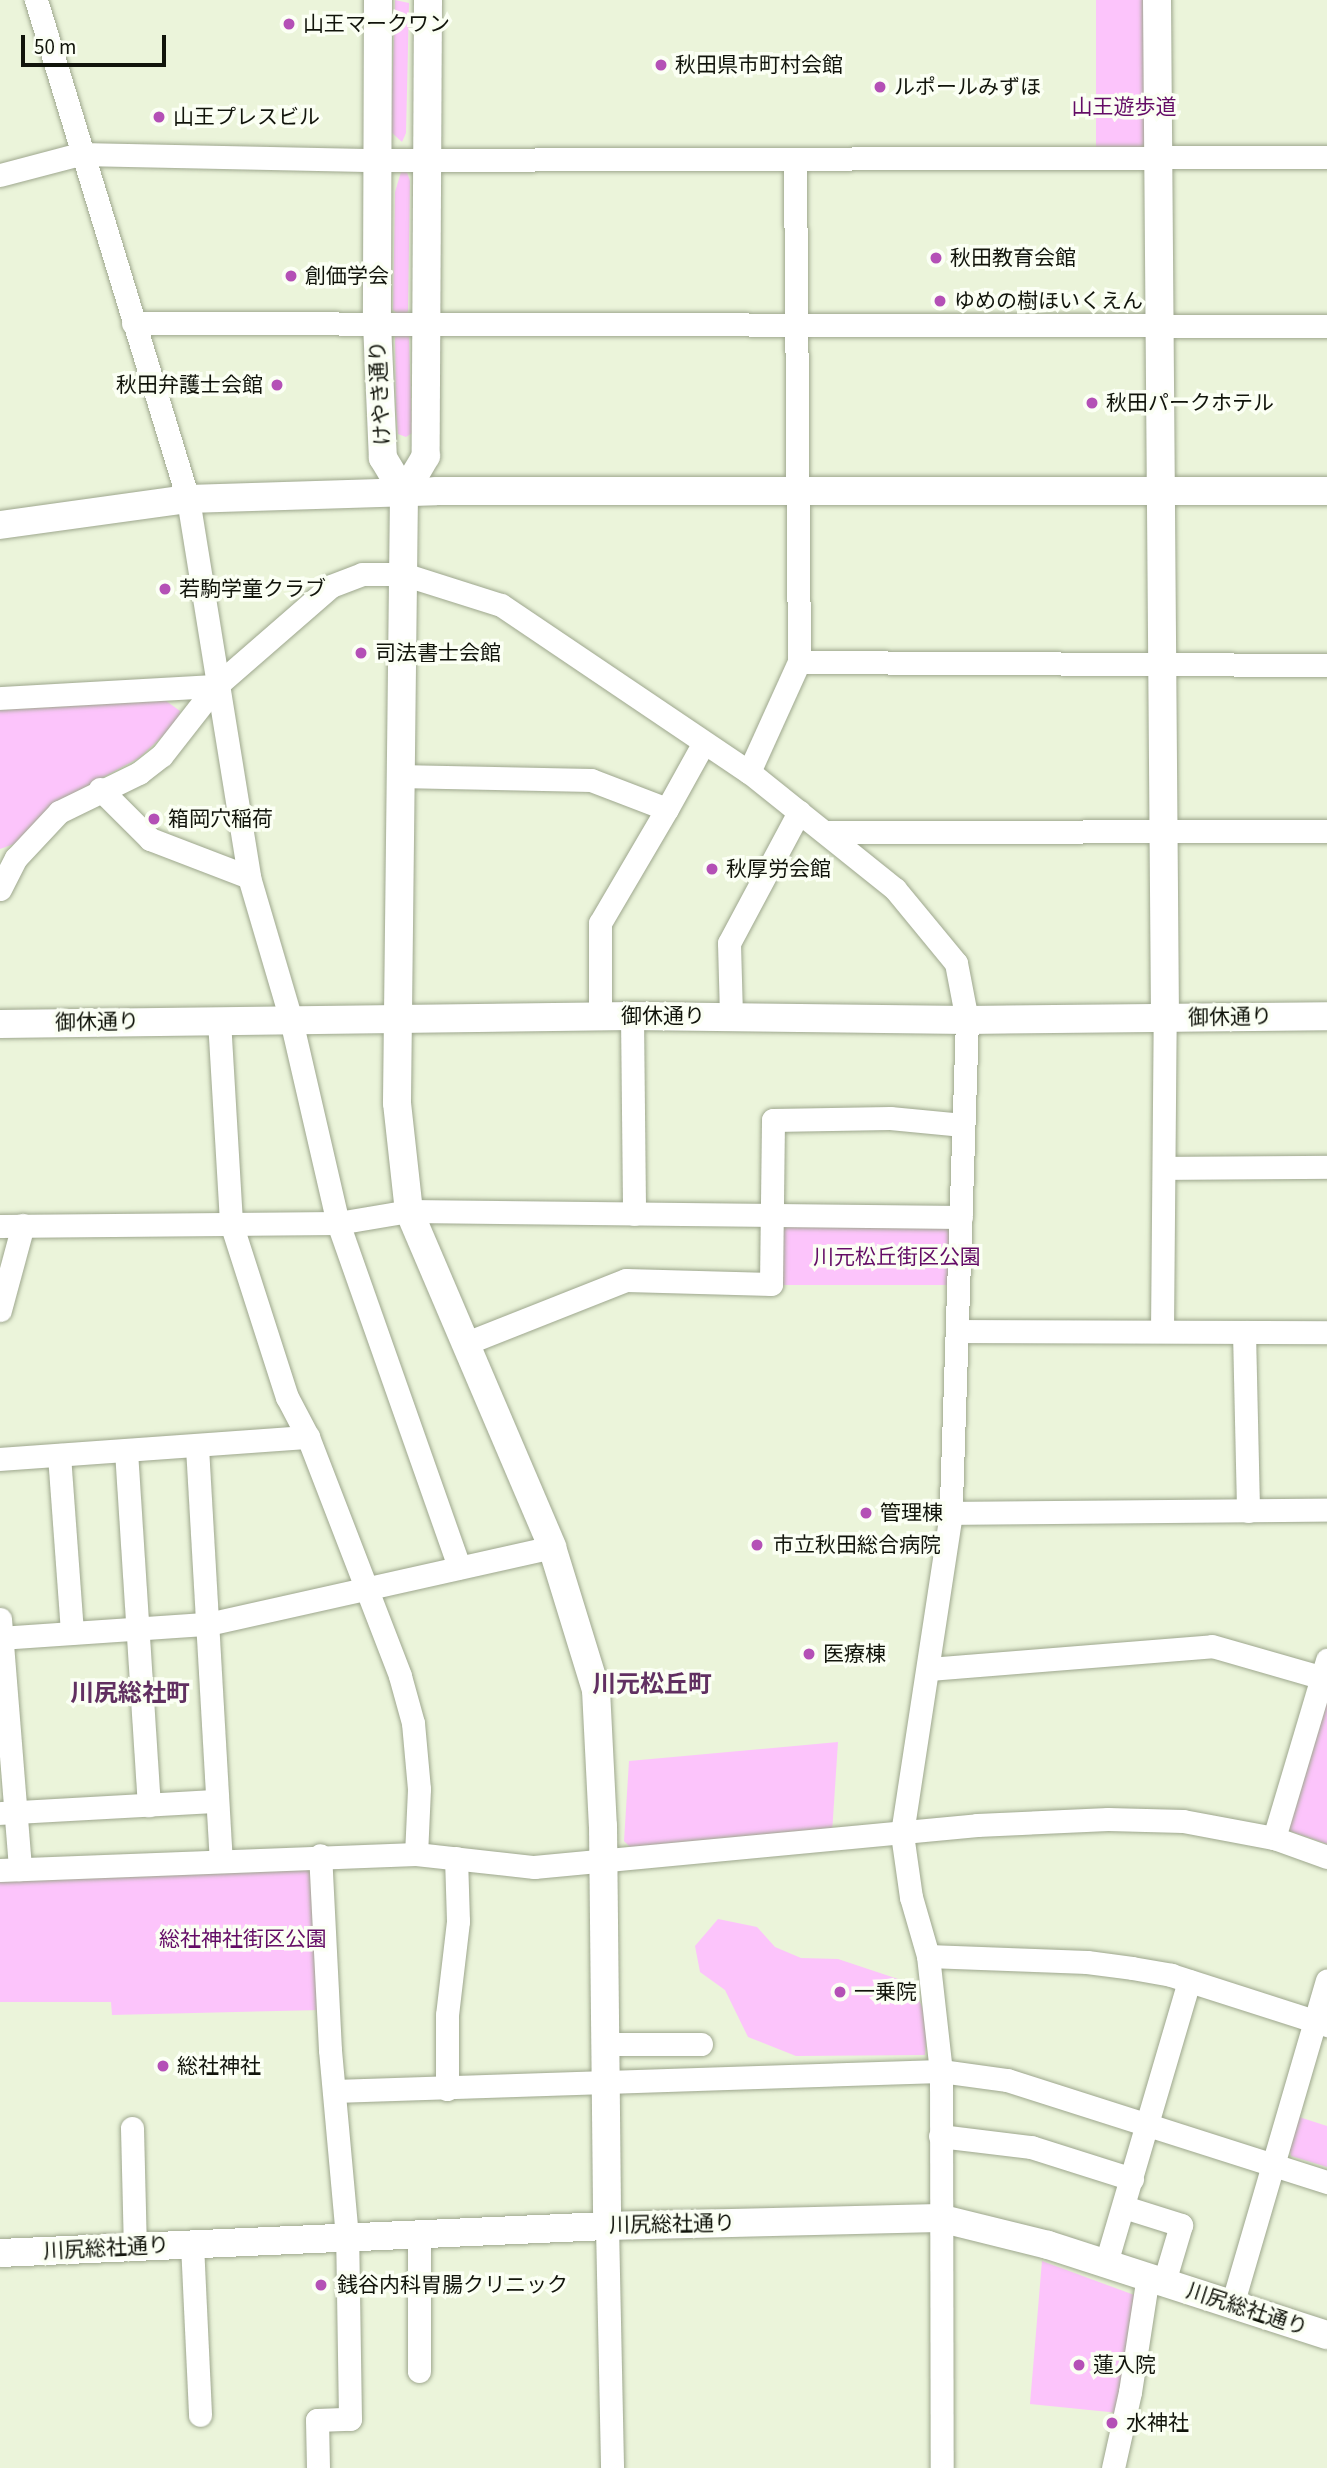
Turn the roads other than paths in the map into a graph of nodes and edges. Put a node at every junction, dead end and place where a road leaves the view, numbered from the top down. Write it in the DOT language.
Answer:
graph roads {
  1 [pos="36,0"];
  2 [pos="378,0"];
  3 [pos="428,0"];
  4 [pos="1157,0"];
  5 [pos="80,154"];
  6 [pos="1327,157"];
  7 [pos="428,158"];
  8 [pos="1158,159"];
  9 [pos="377,160"];
  10 [pos="795,161"];
  11 [pos="0,175"];
  12 [pos="133,323"];
  13 [pos="377,323"];
  14 [pos="426,325"];
  15 [pos="1160,326"];
  16 [pos="1327,326"];
  17 [pos="795,327"];
  18 [pos="797,491"];
  19 [pos="1159,491"];
  20 [pos="1327,491"];
  21 [pos="404,493"];
  22 [pos="188,499"];
  23 [pos="0,525"];
  24 [pos="403,574"];
  25 [pos="799,662"];
  26 [pos="1160,665"];
  27 [pos="1327,665"];
  28 [pos="216,686"];
  29 [pos="0,698"];
  30 [pos="703,744"];
  31 [pos="749,772"];
  32 [pos="398,776"];
  33 [pos="100,789"];
  34 [pos="667,810"];
  35 [pos="800,812"];
  36 [pos="1327,831"];
  37 [pos="826,832"];
  38 [pos="1160,833"];
  39 [pos="8,857"];
  40 [pos="249,877"];
  41 [pos="0,889"];
  42 [pos="731,1015"];
  43 [pos="600,1016"];
  44 [pos="632,1016"];
  45 [pos="1327,1016"];
  46 [pos="396,1018"];
  47 [pos="1166,1018"];
  48 [pos="219,1020"];
  49 [pos="291,1020"];
  50 [pos="967,1020"];
  51 [pos="0,1024"];
  52 [pos="964,1125"];
  53 [pos="1327,1167"];
  54 [pos="1164,1168"];
  55 [pos="409,1211"];
  56 [pos="635,1214"];
  57 [pos="772,1215"];
  58 [pos="961,1217"];
  59 [pos="231,1223"];
  60 [pos="338,1223"];
  61 [pos="0,1226"];
  62 [pos="23,1226"];
  63 [pos="0,1310"];
  64 [pos="960,1331"];
  65 [pos="1162,1331"];
  66 [pos="1244,1332"];
  67 [pos="1327,1332"];
  68 [pos="464,1344"];
  69 [pos="308,1437"];
  70 [pos="197,1447"];
  71 [pos="127,1451"];
  72 [pos="59,1455"];
  73 [pos="0,1459"];
  74 [pos="1327,1510"];
  75 [pos="1248,1511"];
  76 [pos="951,1513"];
  77 [pos="552,1547"];
  78 [pos="459,1567"];
  79 [pos="368,1587"];
  80 [pos="0,1619"];
  81 [pos="208,1624"];
  82 [pos="138,1629"];
  83 [pos="72,1633"];
  84 [pos="0,1638"];
  85 [pos="929,1669"];
  86 [pos="1325,1672"];
  87 [pos="216,1801"];
  88 [pos="149,1805"];
  89 [pos="7,1812"];
  90 [pos="902,1834"];
  91 [pos="1274,1838"];
  92 [pos="320,1854"];
  93 [pos="416,1854"];
  94 [pos="1327,1857"];
  95 [pos="221,1858"];
  96 [pos="456,1858"];
  97 [pos="602,1863"];
  98 [pos="10,1870"];
  99 [pos="928,1956"];
  100 [pos="1189,1981"];
  101 [pos="1327,1981"];
  102 [pos="1321,2023"];
  103 [pos="604,2044"];
  104 [pos="701,2044"];
  105 [pos="941,2071"];
  106 [pos="605,2085"];
  107 [pos="447,2089"];
  108 [pos="334,2091"];
  109 [pos="1149,2125"];
  110 [pos="132,2128"];
  111 [pos="940,2136"];
  112 [pos="1272,2164"];
  113 [pos="1132,2179"];
  114 [pos="1327,2182"];
  115 [pos="1124,2207"];
  116 [pos="939,2218"];
  117 [pos="607,2226"];
  118 [pos="419,2234"];
  119 [pos="346,2237"];
  120 [pos="192,2244"];
  121 [pos="135,2247"];
  122 [pos="0,2253"];
  123 [pos="1106,2263"];
  124 [pos="1156,2279"];
  125 [pos="1232,2305"];
  126 [pos="1327,2335"];
  127 [pos="419,2371"];
  128 [pos="200,2416"];
  129 [pos="318,2468"];
  130 [pos="612,2468"];
  131 [pos="942,2468"];
  132 [pos="1113,2468"];
  1 -- 5 [label="street"];
  2 -- 9 [label="street, けやき通り"];
  3 -- 7 [label="street, けやき通り"];
  4 -- 8 [label="street"];
  5 -- 9 [label="street"];
  5 -- 11 [label="street"];
  5 -- 12 [label="street"];
  6 -- 8 [label="street"];
  7 -- 9 [label="street"];
  7 -- 10 [label="street"];
  7 -- 14 [label="street, けやき通り"];
  8 -- 10 [label="street"];
  8 -- 15 [label="street"];
  9 -- 13 [label="street, けやき通り"];
  10 -- 17 [label="street"];
  12 -- 13 [label="street"];
  12 -- 22 [label="street"];
  13 -- 14 [label="street"];
  13 -- 21 [label="street, けやき通り"];
  14 -- 17 [label="street"];
  14 -- 21 [label="street, けやき通り"];
  15 -- 16 [label="street"];
  15 -- 17 [label="street"];
  15 -- 19 [label="street"];
  17 -- 18 [label="street"];
  18 -- 19 [label="street"];
  18 -- 21 [label="street"];
  18 -- 25 [label="street"];
  19 -- 20 [label="street"];
  19 -- 26 [label="street"];
  21 -- 22 [label="street"];
  21 -- 24 [label="street"];
  22 -- 23 [label="street"];
  22 -- 28 [label="street"];
  24 -- 28 [label="street"];
  24 -- 30 [label="street"];
  24 -- 32 [label="street"];
  25 -- 26 [label="street"];
  25 -- 31 [label="street"];
  26 -- 27 [label="street"];
  26 -- 38 [label="street"];
  28 -- 29 [label="street"];
  28 -- 33 [label="street"];
  28 -- 40 [label="street"];
  30 -- 31 [label="street"];
  30 -- 34 [label="street"];
  31 -- 35 [label="street"];
  32 -- 34 [label="street"];
  32 -- 46 [label="street"];
  33 -- 39 [label="street"];
  33 -- 40 [label="street"];
  34 -- 43 [label="street"];
  35 -- 37 [label="street"];
  35 -- 42 [label="street"];
  36 -- 38 [label="street"];
  37 -- 38 [label="street"];
  37 -- 50 [label="street"];
  38 -- 47 [label="street"];
  39 -- 41 [label="street"];
  40 -- 49 [label="street"];
  42 -- 44 [label="street, 御休通り"];
  42 -- 50 [label="street, 御休通り"];
  43 -- 44 [label="street, 御休通り"];
  43 -- 46 [label="street, 御休通り"];
  44 -- 56 [label="street"];
  45 -- 47 [label="street, 御休通り"];
  46 -- 49 [label="street, 御休通り"];
  46 -- 55 [label="street"];
  47 -- 50 [label="street, 御休通り"];
  47 -- 54 [label="street"];
  48 -- 49 [label="street, 御休通り"];
  48 -- 51 [label="street, 御休通り"];
  48 -- 59 [label="street"];
  49 -- 60 [label="street"];
  50 -- 52 [label="street"];
  52 -- 57 [label="street"];
  52 -- 58 [label="street"];
  53 -- 54 [label="street"];
  54 -- 65 [label="street"];
  55 -- 56 [label="street"];
  55 -- 60 [label="street"];
  55 -- 68 [label="street"];
  56 -- 57 [label="street"];
  57 -- 58 [label="street"];
  57 -- 68 [label="street"];
  58 -- 64 [label="street"];
  59 -- 60 [label="street"];
  59 -- 62 [label="street"];
  59 -- 69 [label="street"];
  60 -- 78 [label="street"];
  61 -- 62 [label="street"];
  62 -- 63 [label="street"];
  64 -- 65 [label="street"];
  64 -- 76 [label="street"];
  65 -- 66 [label="street"];
  66 -- 67 [label="street"];
  66 -- 75 [label="street"];
  68 -- 77 [label="street"];
  69 -- 70 [label="street"];
  69 -- 79 [label="street"];
  70 -- 71 [label="street"];
  70 -- 81 [label="street"];
  71 -- 72 [label="street"];
  71 -- 82 [label="street"];
  72 -- 73 [label="street"];
  72 -- 83 [label="street"];
  74 -- 75 [label="street"];
  75 -- 76 [label="street"];
  76 -- 85 [label="street"];
  77 -- 78 [label="street"];
  77 -- 97 [label="street"];
  78 -- 79 [label="street"];
  79 -- 81 [label="street"];
  79 -- 93 [label="street"];
  80 -- 84 [label="street"];
  81 -- 82 [label="street"];
  81 -- 87 [label="street"];
  82 -- 83 [label="street"];
  82 -- 88 [label="street"];
  83 -- 84 [label="street"];
  84 -- 89 [label="street"];
  85 -- 86 [label="street"];
  85 -- 90 [label="street"];
  86 -- 91 [label="street"];
  87 -- 88 [label="street"];
  87 -- 95 [label="street"];
  88 -- 89 [label="street"];
  89 -- 98 [label="street"];
  90 -- 91 [label="street"];
  90 -- 97 [label="street"];
  90 -- 99 [label="street"];
  91 -- 94 [label="street"];
  92 -- 93 [label="street"];
  92 -- 95 [label="street"];
  92 -- 108 [label="street"];
  93 -- 96 [label="street"];
  95 -- 98 [label="street"];
  96 -- 97 [label="street"];
  96 -- 107 [label="street"];
  97 -- 103 [label="street"];
  99 -- 100 [label="street"];
  99 -- 105 [label="street"];
  100 -- 102 [label="street"];
  100 -- 109 [label="street"];
  101 -- 102 [label="street"];
  102 -- 112 [label="street"];
  103 -- 104 [label="street"];
  103 -- 106 [label="street"];
  105 -- 106 [label="street"];
  105 -- 109 [label="street"];
  105 -- 111 [label="street"];
  106 -- 107 [label="street"];
  106 -- 117 [label="street"];
  107 -- 108 [label="street"];
  108 -- 119 [label="street"];
  109 -- 112 [label="street"];
  109 -- 113 [label="street"];
  110 -- 121 [label="street"];
  111 -- 113 [label="street"];
  111 -- 116 [label="street"];
  112 -- 114 [label="street"];
  112 -- 125 [label="street"];
  113 -- 115 [label="street"];
  115 -- 123 [label="street"];
  115 -- 124 [label="street"];
  116 -- 117 [label="street, 川尻総社通り"];
  116 -- 123 [label="street, 川尻総社通り"];
  116 -- 131 [label="street"];
  117 -- 118 [label="street, 川尻総社通り"];
  117 -- 130 [label="street"];
  118 -- 119 [label="street, 川尻総社通り"];
  118 -- 127 [label="street"];
  119 -- 120 [label="street, 川尻総社通り"];
  119 -- 129 [label="street"];
  120 -- 121 [label="street, 川尻総社通り"];
  120 -- 128 [label="street"];
  121 -- 122 [label="street, 川尻総社通り"];
  123 -- 124 [label="street, 川尻総社通り"];
  124 -- 125 [label="street, 川尻総社通り"];
  124 -- 132 [label="street"];
  125 -- 126 [label="street, 川尻総社通り"];
}
